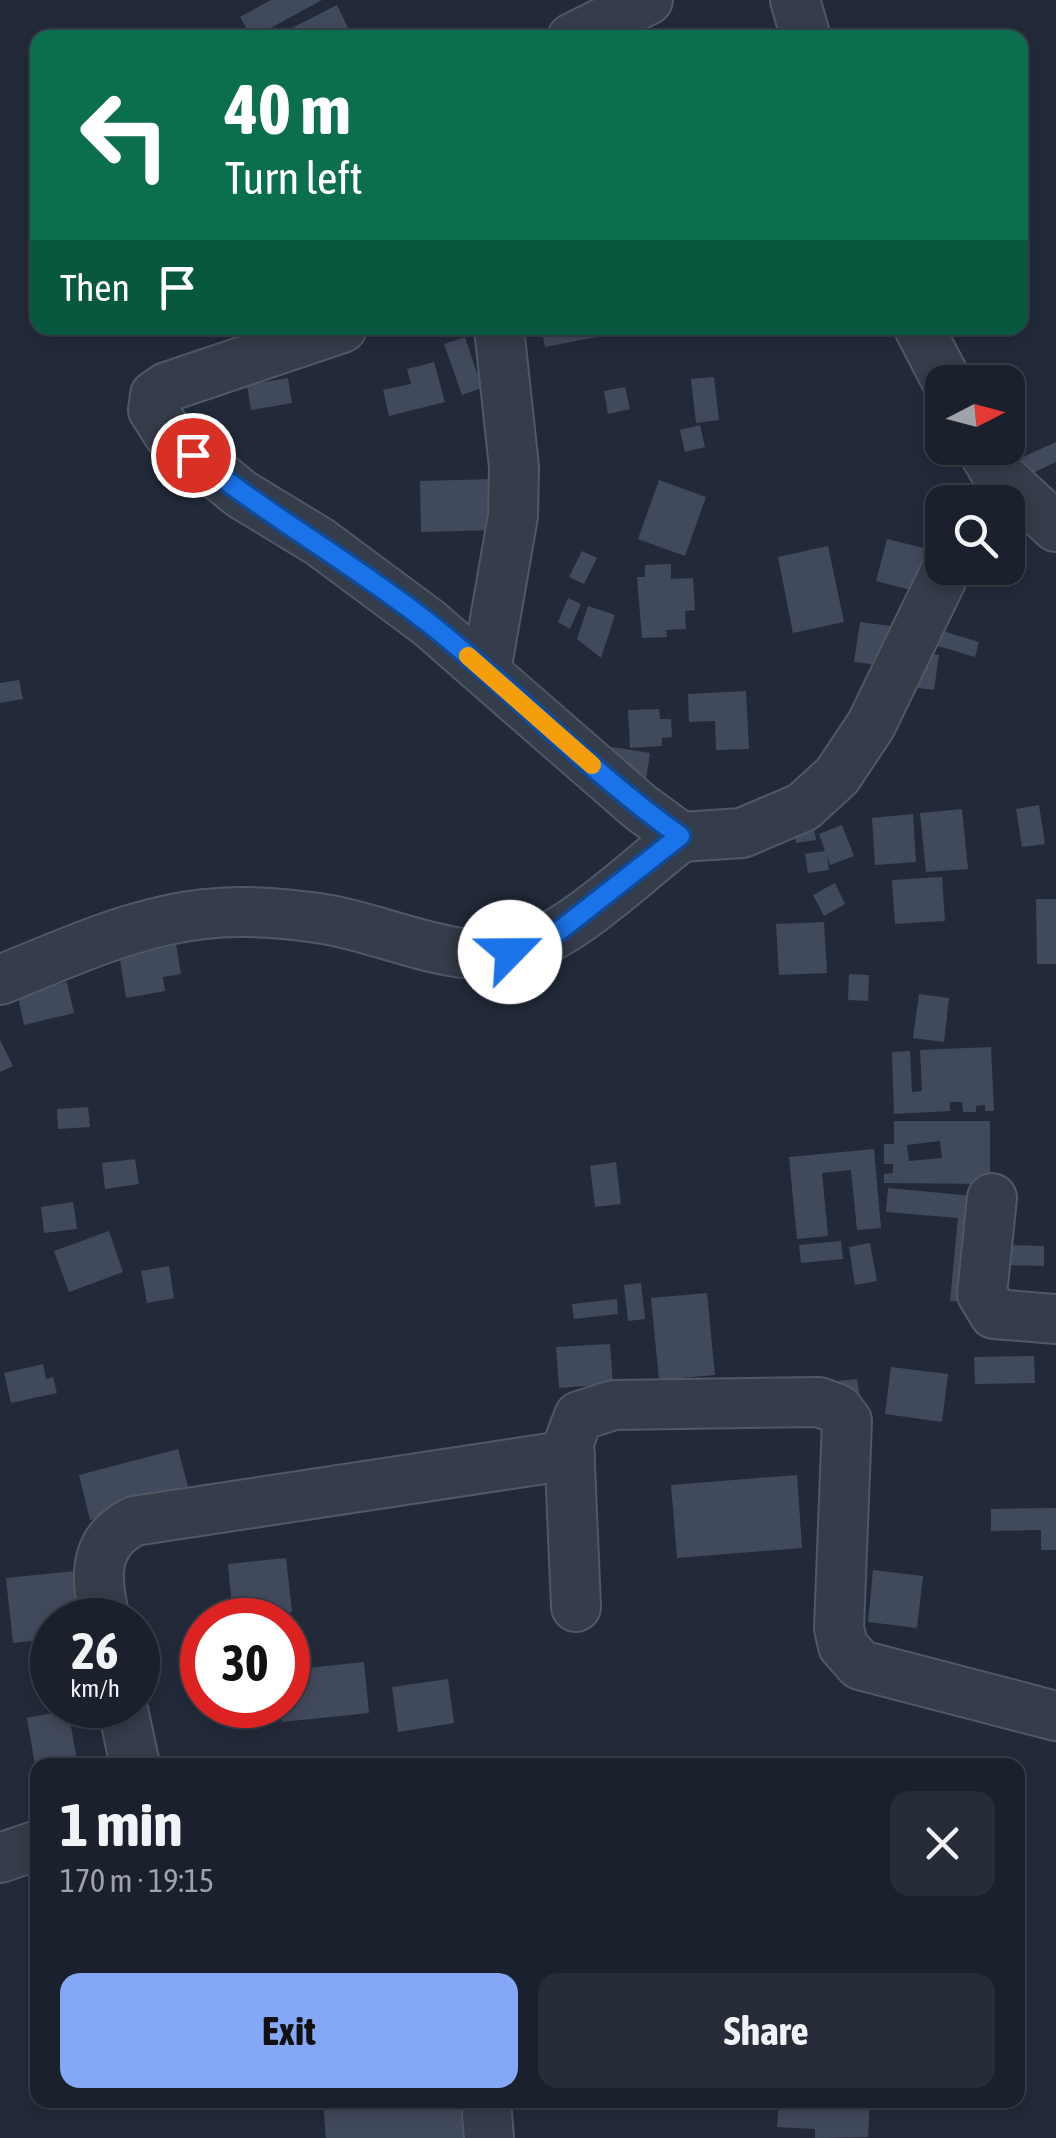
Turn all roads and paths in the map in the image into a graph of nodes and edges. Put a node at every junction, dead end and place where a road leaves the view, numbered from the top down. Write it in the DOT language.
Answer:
graph roads {
  1 [pos="648,0"];
  2 [pos="795,0"];
  3 [pos="588,30"];
  4 [pos="804,30"];
  5 [pos="321,335"];
  6 [pos="501,335"];
  7 [pos="923,335"];
  8 [pos="938,365"];
  9 [pos="984,473"];
  10 [pos="1056,527"];
  11 [pos="939,585"];
  12 [pos="486,671"];
  13 [pos="680,836"];
  14 [pos="0,980"];
  15 [pos="992,1198"];
  16 [pos="1056,1320"];
  17 [pos="570,1455"];
  18 [pos="101,1598"];
  19 [pos="576,1607"];
  20 [pos="1056,1716"];
  21 [pos="127,1728"];
  22 [pos="133,1758"];
  23 [pos="30,1848"];
  24 [pos="0,1858"];
  1 -- 3 [label="street"];
  2 -- 4 [label="street"];
  5 -- 12 [label="street"];
  6 -- 12 [label="street"];
  7 -- 8 [label="street"];
  9 -- 10 [label="street"];
  11 -- 13 [label="street"];
  12 -- 13 [label="street"];
  13 -- 14 [label="street"];
  15 -- 16 [label="street"];
  17 -- 18 [label="street"];
  17 -- 19 [label="street"];
  17 -- 20 [label="street"];
  21 -- 22 [label="street"];
  23 -- 24 [label="street"];
}
